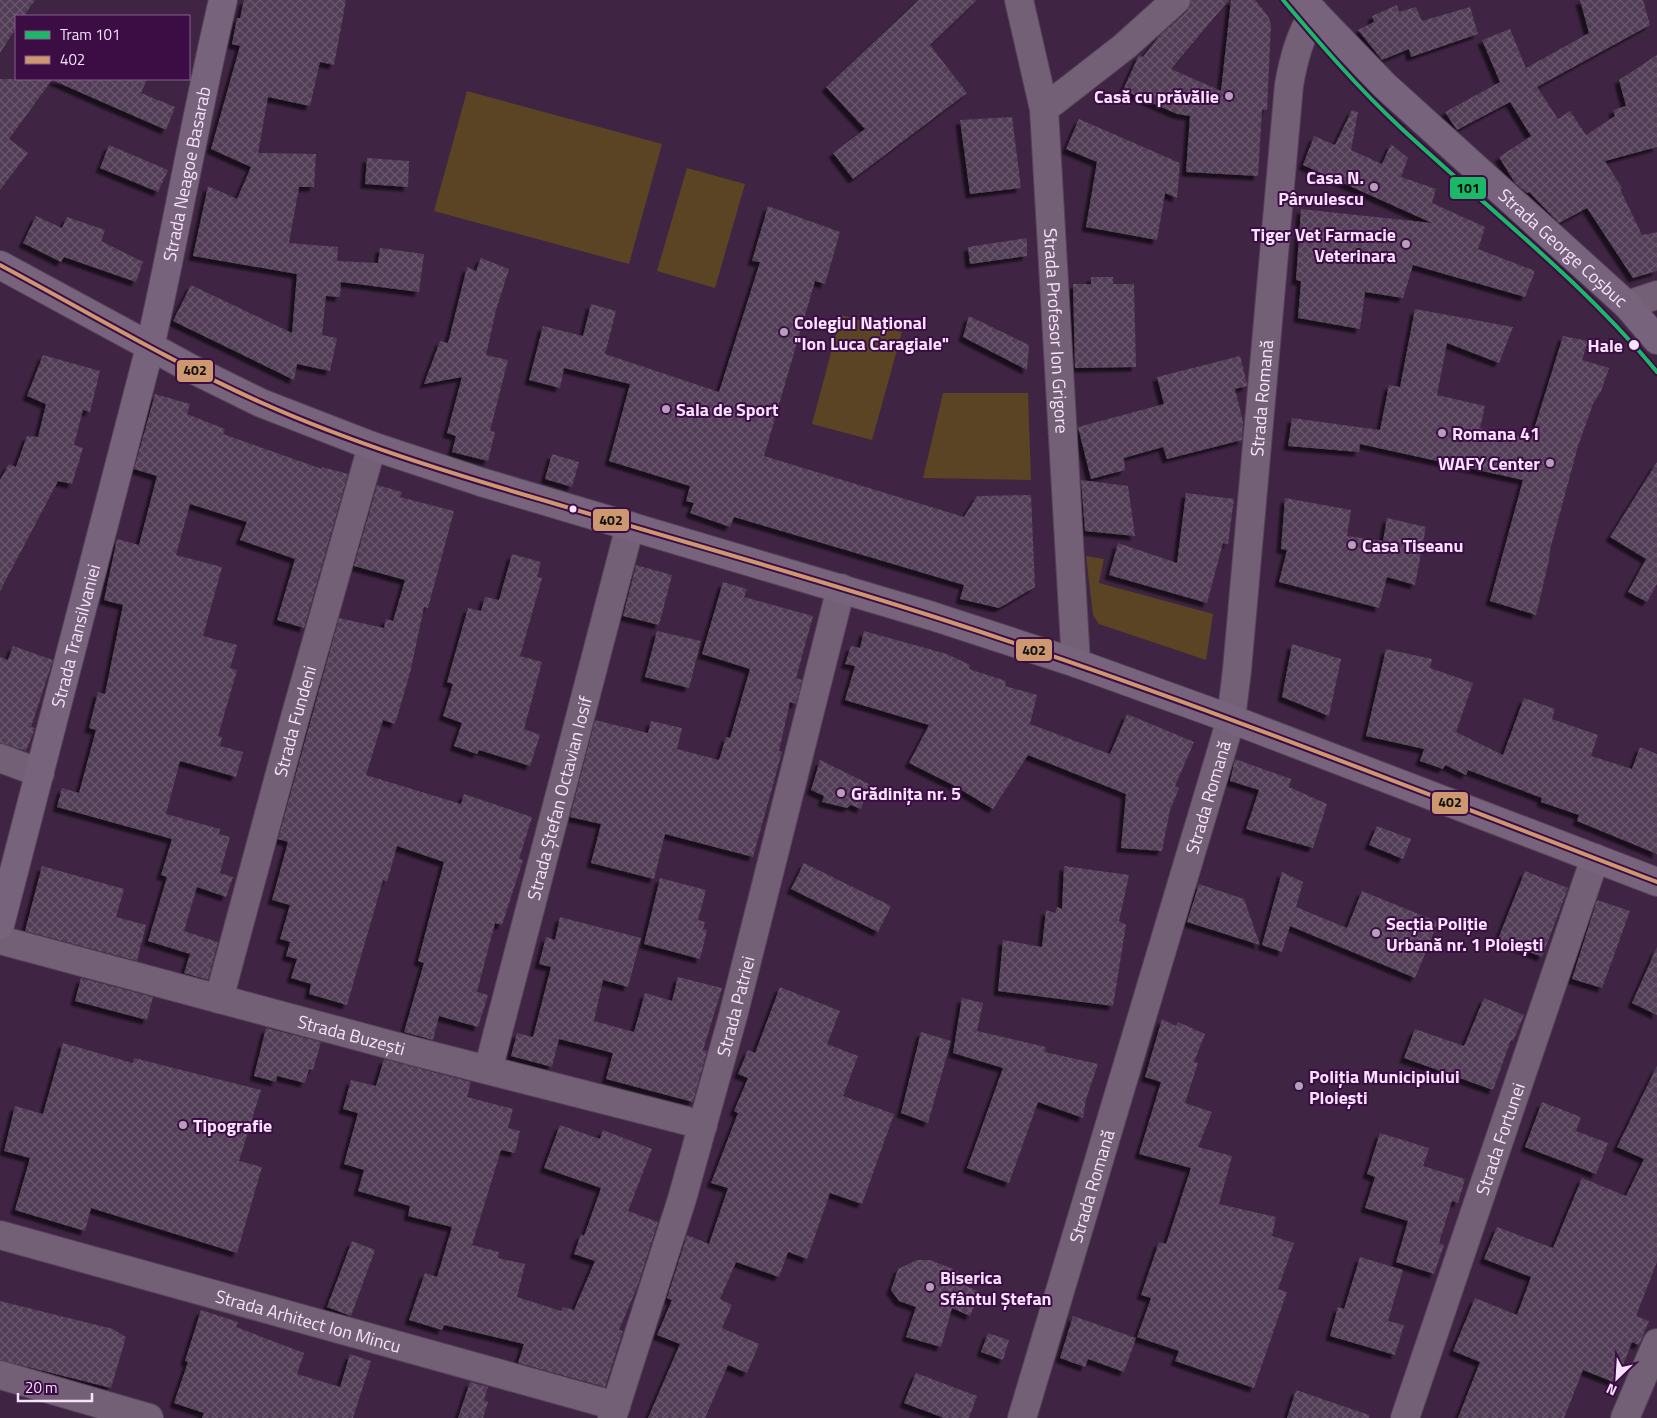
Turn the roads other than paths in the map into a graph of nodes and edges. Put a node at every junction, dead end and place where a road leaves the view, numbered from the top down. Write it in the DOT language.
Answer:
graph roads {
  1 [pos="223,0"];
  2 [pos="1019,0"];
  3 [pos="1176,0"];
  4 [pos="1316,4"];
  5 [pos="1044,109"];
  6 [pos="0,265"];
  7 [pos="1657,295"];
  8 [pos="1627,306"];
  9 [pos="1657,340"];
  10 [pos="150,348"];
  11 [pos="372,446"];
  12 [pos="630,526"];
  13 [pos="840,588"];
  14 [pos="1076,663"];
  15 [pos="1231,719"];
  16 [pos="0,758"];
  17 [pos="40,773"];
  18 [pos="1595,858"];
  19 [pos="1657,882"];
  20 [pos="0,925"];
  21 [pos="0,940"];
  22 [pos="219,999"];
  23 [pos="488,1070"];
  24 [pos="703,1125"];
  25 [pos="0,1235"];
  26 [pos="1657,1343"];
  27 [pos="0,1375"];
  28 [pos="614,1412"];
  29 [pos="149,1418"];
  30 [pos="1022,1418"];
  31 [pos="1405,1418"];
  32 [pos="1625,1418"];
  1 -- 10 [label="main road, Strada Neagoe Basarab"];
  2 -- 5 [label="street, Strada Profesor Ion Grigore"];
  3 -- 5 [label="street"];
  4 -- 8 [label="main road, Strada George Coșbuc"];
  4 -- 15 [label="street, Strada Romană"];
  5 -- 14 [label="street, Strada Profesor Ion Grigore"];
  6 -- 10 [label="main road"];
  7 -- 8 [label="street"];
  8 -- 9 [label="main road, Strada George Coșbuc"];
  10 -- 11 [label="main road"];
  10 -- 17 [label="main road, Strada Transilvaniei"];
  11 -- 12 [label="main road"];
  11 -- 22 [label="street, Strada Fundeni"];
  12 -- 13 [label="main road"];
  12 -- 23 [label="street, Strada Ștefan Octavian Iosif"];
  13 -- 14 [label="main road"];
  13 -- 24 [label="street, Strada Patriei"];
  14 -- 15 [label="main road"];
  15 -- 18 [label="main road"];
  15 -- 30 [label="street, Strada Romană"];
  16 -- 17 [label="street"];
  17 -- 20 [label="main road, Strada Transilvaniei"];
  18 -- 19 [label="main road"];
  18 -- 31 [label="street, Strada Fortunei"];
  21 -- 22 [label="street, Strada Buzești"];
  22 -- 23 [label="street, Strada Buzești"];
  23 -- 24 [label="street, Strada Buzești"];
  24 -- 28 [label="street, Strada Patriei"];
  25 -- 28 [label="street, Strada Arhitect Ion Mincu"];
  26 -- 32 [label="street"];
  27 -- 29 [label="street"];
}
